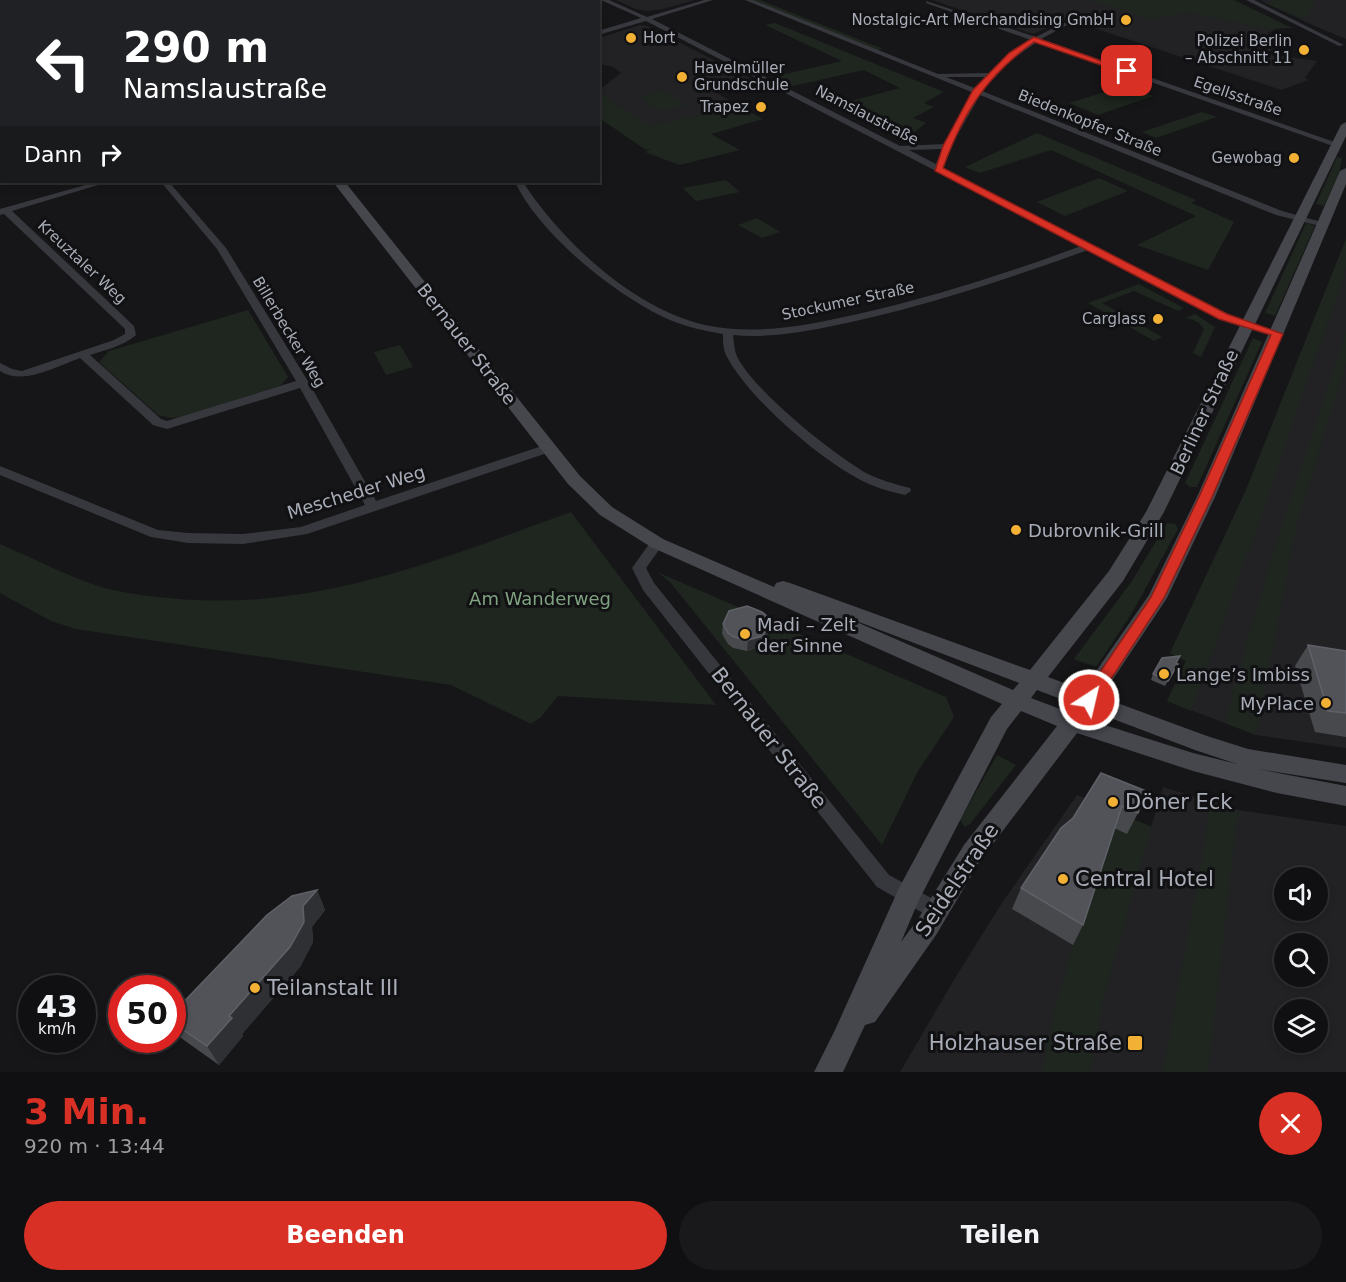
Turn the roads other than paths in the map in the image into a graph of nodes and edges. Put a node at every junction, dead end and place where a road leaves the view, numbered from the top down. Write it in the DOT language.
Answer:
graph roads {
  1 [pos="604,0"];
  2 [pos="710,0"];
  3 [pos="748,0"];
  4 [pos="762,0"];
  5 [pos="1249,0"];
  6 [pos="928,2"];
  7 [pos="646,19"];
  8 [pos="1065,24"];
  9 [pos="600,32"];
  10 [pos="1034,39"];
  11 [pos="1343,46"];
  12 [pos="948,74"];
  13 [pos="990,75"];
  14 [pos="937,76"];
  15 [pos="978,89"];
  16 [pos="1346,125"];
  17 [pos="1341,145"];
  18 [pos="947,146"];
  19 [pos="897,148"];
  20 [pos="938,169"];
  21 [pos="1346,171"];
  22 [pos="101,183"];
  23 [pos="166,183"];
  24 [pos="340,183"];
  25 [pos="520,183"];
  26 [pos="3,211"];
  27 [pos="1301,215"];
  28 [pos="1325,221"];
  29 [pos="1088,247"];
  30 [pos="1245,325"];
  31 [pos="728,331"];
  32 [pos="1278,334"];
  33 [pos="83,355"];
  34 [pos="0,366"];
  35 [pos="303,383"];
  36 [pos="549,448"];
  37 [pos="0,470"];
  38 [pos="905,491"];
  39 [pos="373,507"];
  40 [pos="661,545"];
  41 [pos="1033,680"];
  42 [pos="1089,700"];
  43 [pos="1017,701"];
  44 [pos="1072,723"];
  45 [pos="1346,774"];
  46 [pos="1346,796"];
  47 [pos="908,896"];
  48 [pos="937,911"];
  49 [pos="845,1040"];
  50 [pos="828,1072"];
  1 -- 7 [label="street, Namslaustraße"];
  2 -- 7 [label="street"];
  3 -- 14 [label="street, Biedenkopfer Straße"];
  4 -- 12 [label="street, Biedenkopfer Straße"];
  5 -- 11 [label="street"];
  6 -- 10 [label="street, Egellsstraße"];
  7 -- 9 [label="street"];
  7 -- 19 [label="street, Namslaustraße"];
  8 -- 10 [label="street"];
  10 -- 13 [label="street"];
  10 -- 17 [label="street, Egellsstraße"];
  12 -- 13 [label="street"];
  12 -- 14 [label="street"];
  12 -- 15 [label="street, Biedenkopfer Straße"];
  13 -- 15 [label="street"];
  14 -- 15 [label="street, Biedenkopfer Straße"];
  15 -- 18 [label="street"];
  15 -- 27 [label="street, Biedenkopfer Straße"];
  16 -- 17 [label="main road, Berliner Straße"];
  17 -- 27 [label="main road, Berliner Straße"];
  18 -- 19 [label="street"];
  18 -- 20 [label="street"];
  19 -- 20 [label="street, Namslaustraße"];
  20 -- 29 [label="street, Namslaustraße"];
  21 -- 28 [label="main road, Berliner Straße"];
  22 -- 26 [label="street"];
  23 -- 35 [label="street, Billerbecker Weg"];
  24 -- 36 [label="main road, Bernauer Straße"];
  25 -- 31 [label="street, Stockumer Straße"];
  26 -- 33 [label="street, Kreuztaler Weg"];
  27 -- 28 [label="street, Biedenkopfer Straße"];
  27 -- 30 [label="main road, Berliner Straße"];
  28 -- 32 [label="main road, Berliner Straße"];
  29 -- 30 [label="street, Namslaustraße"];
  29 -- 31 [label="street, Stockumer Straße"];
  30 -- 32 [label="street, Namslaustraße"];
  30 -- 41 [label="main road, Berliner Straße"];
  31 -- 38 [label="street"];
  32 -- 42 [label="main road, Berliner Straße"];
  33 -- 34 [label="street"];
  33 -- 35 [label="street"];
  35 -- 39 [label="street, Billerbecker Weg"];
  36 -- 39 [label="street, Mescheder Weg"];
  36 -- 40 [label="main road, Bernauer Straße"];
  37 -- 39 [label="street, Mescheder Weg"];
  40 -- 41 [label="main road, Bernauer Straße"];
  40 -- 43 [label="main road, Bernauer Straße"];
  40 -- 47 [label="street, Bernauer Straße"];
  41 -- 42 [label="main road, Bernauer Straße"];
  41 -- 43 [label="main road, Berliner Straße"];
  42 -- 44 [label="main road, Berliner Straße"];
  42 -- 45 [label="main road"];
  43 -- 44 [label="main road, Bernauer Straße"];
  43 -- 47 [label="main road, Seidelstraße"];
  44 -- 46 [label="main road"];
  44 -- 48 [label="main road, Seidelstraße"];
  47 -- 48 [label="street, Bernauer Straße"];
  47 -- 49 [label="main road, Seidelstraße"];
  48 -- 49 [label="main road, Seidelstraße"];
  49 -- 50 [label="main road, Seidelstraße"];
}
